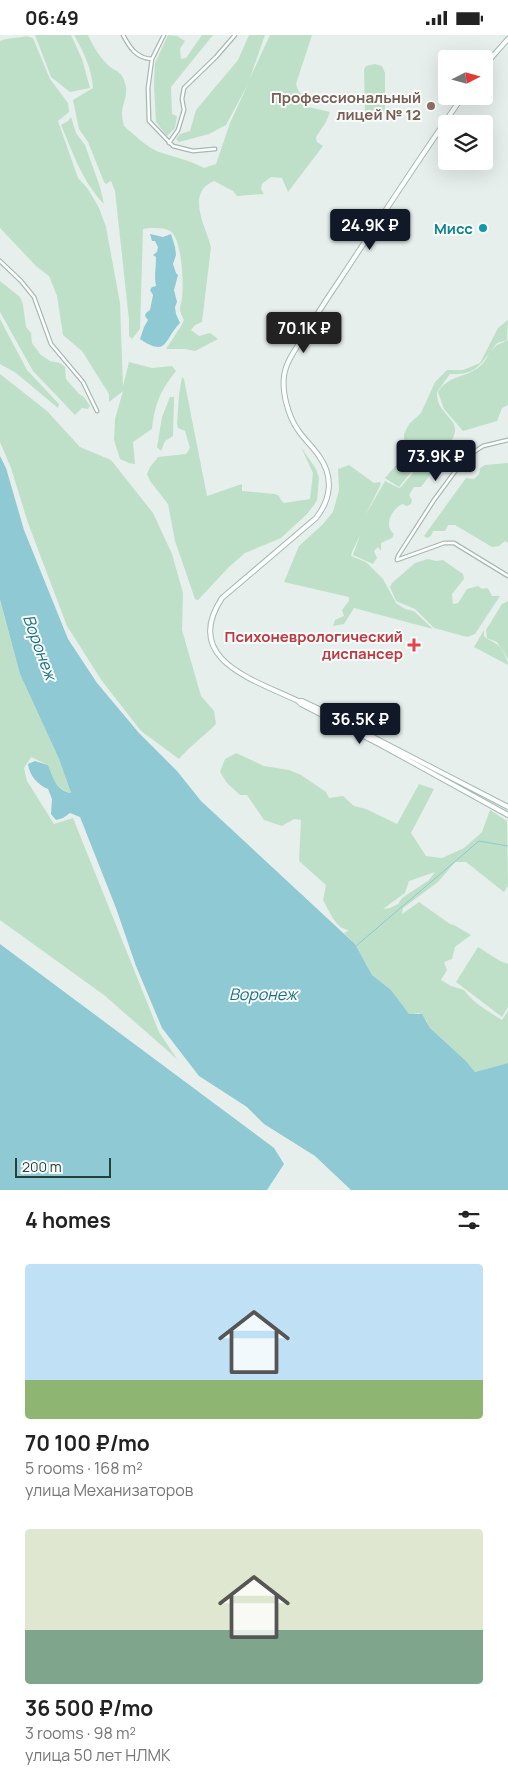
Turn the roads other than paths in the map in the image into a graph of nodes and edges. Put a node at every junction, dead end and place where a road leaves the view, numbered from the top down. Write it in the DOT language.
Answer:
graph roads {
  1 [pos="123,35"];
  2 [pos="164,35"];
  3 [pos="235,35"];
  4 [pos="508,39"];
  5 [pos="493,56"];
  6 [pos="152,59"];
  7 [pos="457,105"];
  8 [pos="169,143"];
  9 [pos="215,149"];
  10 [pos="0,261"];
  11 [pos="97,411"];
  12 [pos="508,439"];
  13 [pos="508,576"];
  14 [pos="365,735"];
  15 [pos="508,807"];
  16 [pos="508,815"];
  1 -- 6 [label="street"];
  2 -- 6 [label="street"];
  3 -- 8 [label="street"];
  4 -- 5 [label="main road"];
  6 -- 8 [label="street"];
  7 -- 14 [label="main road"];
  8 -- 9 [label="street"];
  10 -- 11 [label="street"];
  12 -- 13 [label="street"];
  14 -- 15 [label="main road"];
  14 -- 16 [label="main road"];
}
